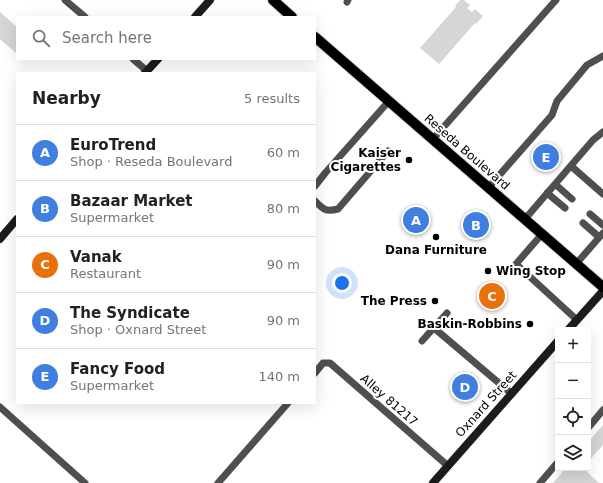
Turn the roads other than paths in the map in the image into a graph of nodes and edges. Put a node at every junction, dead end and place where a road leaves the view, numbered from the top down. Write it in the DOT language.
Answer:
graph roads {
  1 [pos="66,0"];
  2 [pos="210,0"];
  3 [pos="273,0"];
  4 [pos="556,0"];
  5 [pos="84,16"];
  6 [pos="196,16"];
  7 [pos="291,16"];
  8 [pos="316,38"];
  9 [pos="603,56"];
  10 [pos="134,60"];
  11 [pos="157,60"];
  12 [pos="146,72"];
  13 [pos="389,101"];
  14 [pos="603,132"];
  15 [pos="433,140"];
  16 [pos="388,151"];
  17 [pos="570,166"];
  18 [pos="555,184"];
  19 [pos="316,185"];
  20 [pos="488,188"];
  21 [pos="547,193"];
  22 [pos="603,194"];
  23 [pos="572,199"];
  24 [pos="316,202"];
  25 [pos="565,208"];
  26 [pos="590,214"];
  27 [pos="16,220"];
  28 [pos="525,220"];
  29 [pos="582,223"];
  30 [pos="603,225"];
  31 [pos="542,234"];
  32 [pos="601,235"];
  33 [pos="0,239"];
  34 [pos="576,264"];
  35 [pos="603,287"];
  36 [pos="603,291"];
  37 [pos="447,314"];
  38 [pos="577,320"];
  39 [pos="571,327"];
  40 [pos="434,328"];
  41 [pos="422,341"];
  42 [pos="555,344"];
  43 [pos="316,372"];
  44 [pos="512,394"];
  45 [pos="287,404"];
  46 [pos="0,407"];
  47 [pos="603,410"];
  48 [pos="591,424"];
  49 [pos="448,466"];
  50 [pos="555,466"];
  51 [pos="86,483"];
  52 [pos="218,483"];
  53 [pos="433,483"];
  54 [pos="540,483"];
  1 -- 5 [label="lane"];
  2 -- 6 [label="main road"];
  3 -- 7 [label="main road"];
  4 -- 15 [label="lane"];
  8 -- 13 [label="main road, Reseda Boulevard"];
  9 -- 20 [label="lane"];
  10 -- 12 [label="lane"];
  11 -- 12 [label="main road"];
  13 -- 15 [label="main road, Reseda Boulevard"];
  13 -- 19 [label="lane"];
  14 -- 17 [label="lane"];
  15 -- 20 [label="main road, Reseda Boulevard"];
  16 -- 24 [label="lane"];
  17 -- 18 [label="lane"];
  17 -- 22 [label="lane"];
  18 -- 21 [label="lane"];
  18 -- 23 [label="lane"];
  20 -- 28 [label="main road, Reseda Boulevard"];
  21 -- 25 [label="lane"];
  21 -- 28 [label="lane"];
  26 -- 30 [label="lane"];
  27 -- 33 [label="main road"];
  28 -- 31 [label="main road, Reseda Boulevard"];
  29 -- 32 [label="lane"];
  31 -- 34 [label="main road, Reseda Boulevard"];
  31 -- 38 [label="lane"];
  32 -- 34 [label="lane"];
  34 -- 35 [label="main road, Reseda Boulevard"];
  36 -- 38 [label="main road"];
  37 -- 40 [label="lane"];
  38 -- 39 [label="main road"];
  40 -- 41 [label="lane"];
  40 -- 44 [label="lane"];
  42 -- 44 [label="main road, Oxnard Street"];
  43 -- 49 [label="lane, Alley 81217"];
  44 -- 49 [label="main road, Oxnard Street"];
  45 -- 52 [label="lane"];
  46 -- 51 [label="lane"];
  47 -- 48 [label="lane"];
  49 -- 53 [label="main road, Oxnard Street"];
  50 -- 54 [label="lane"];
}
